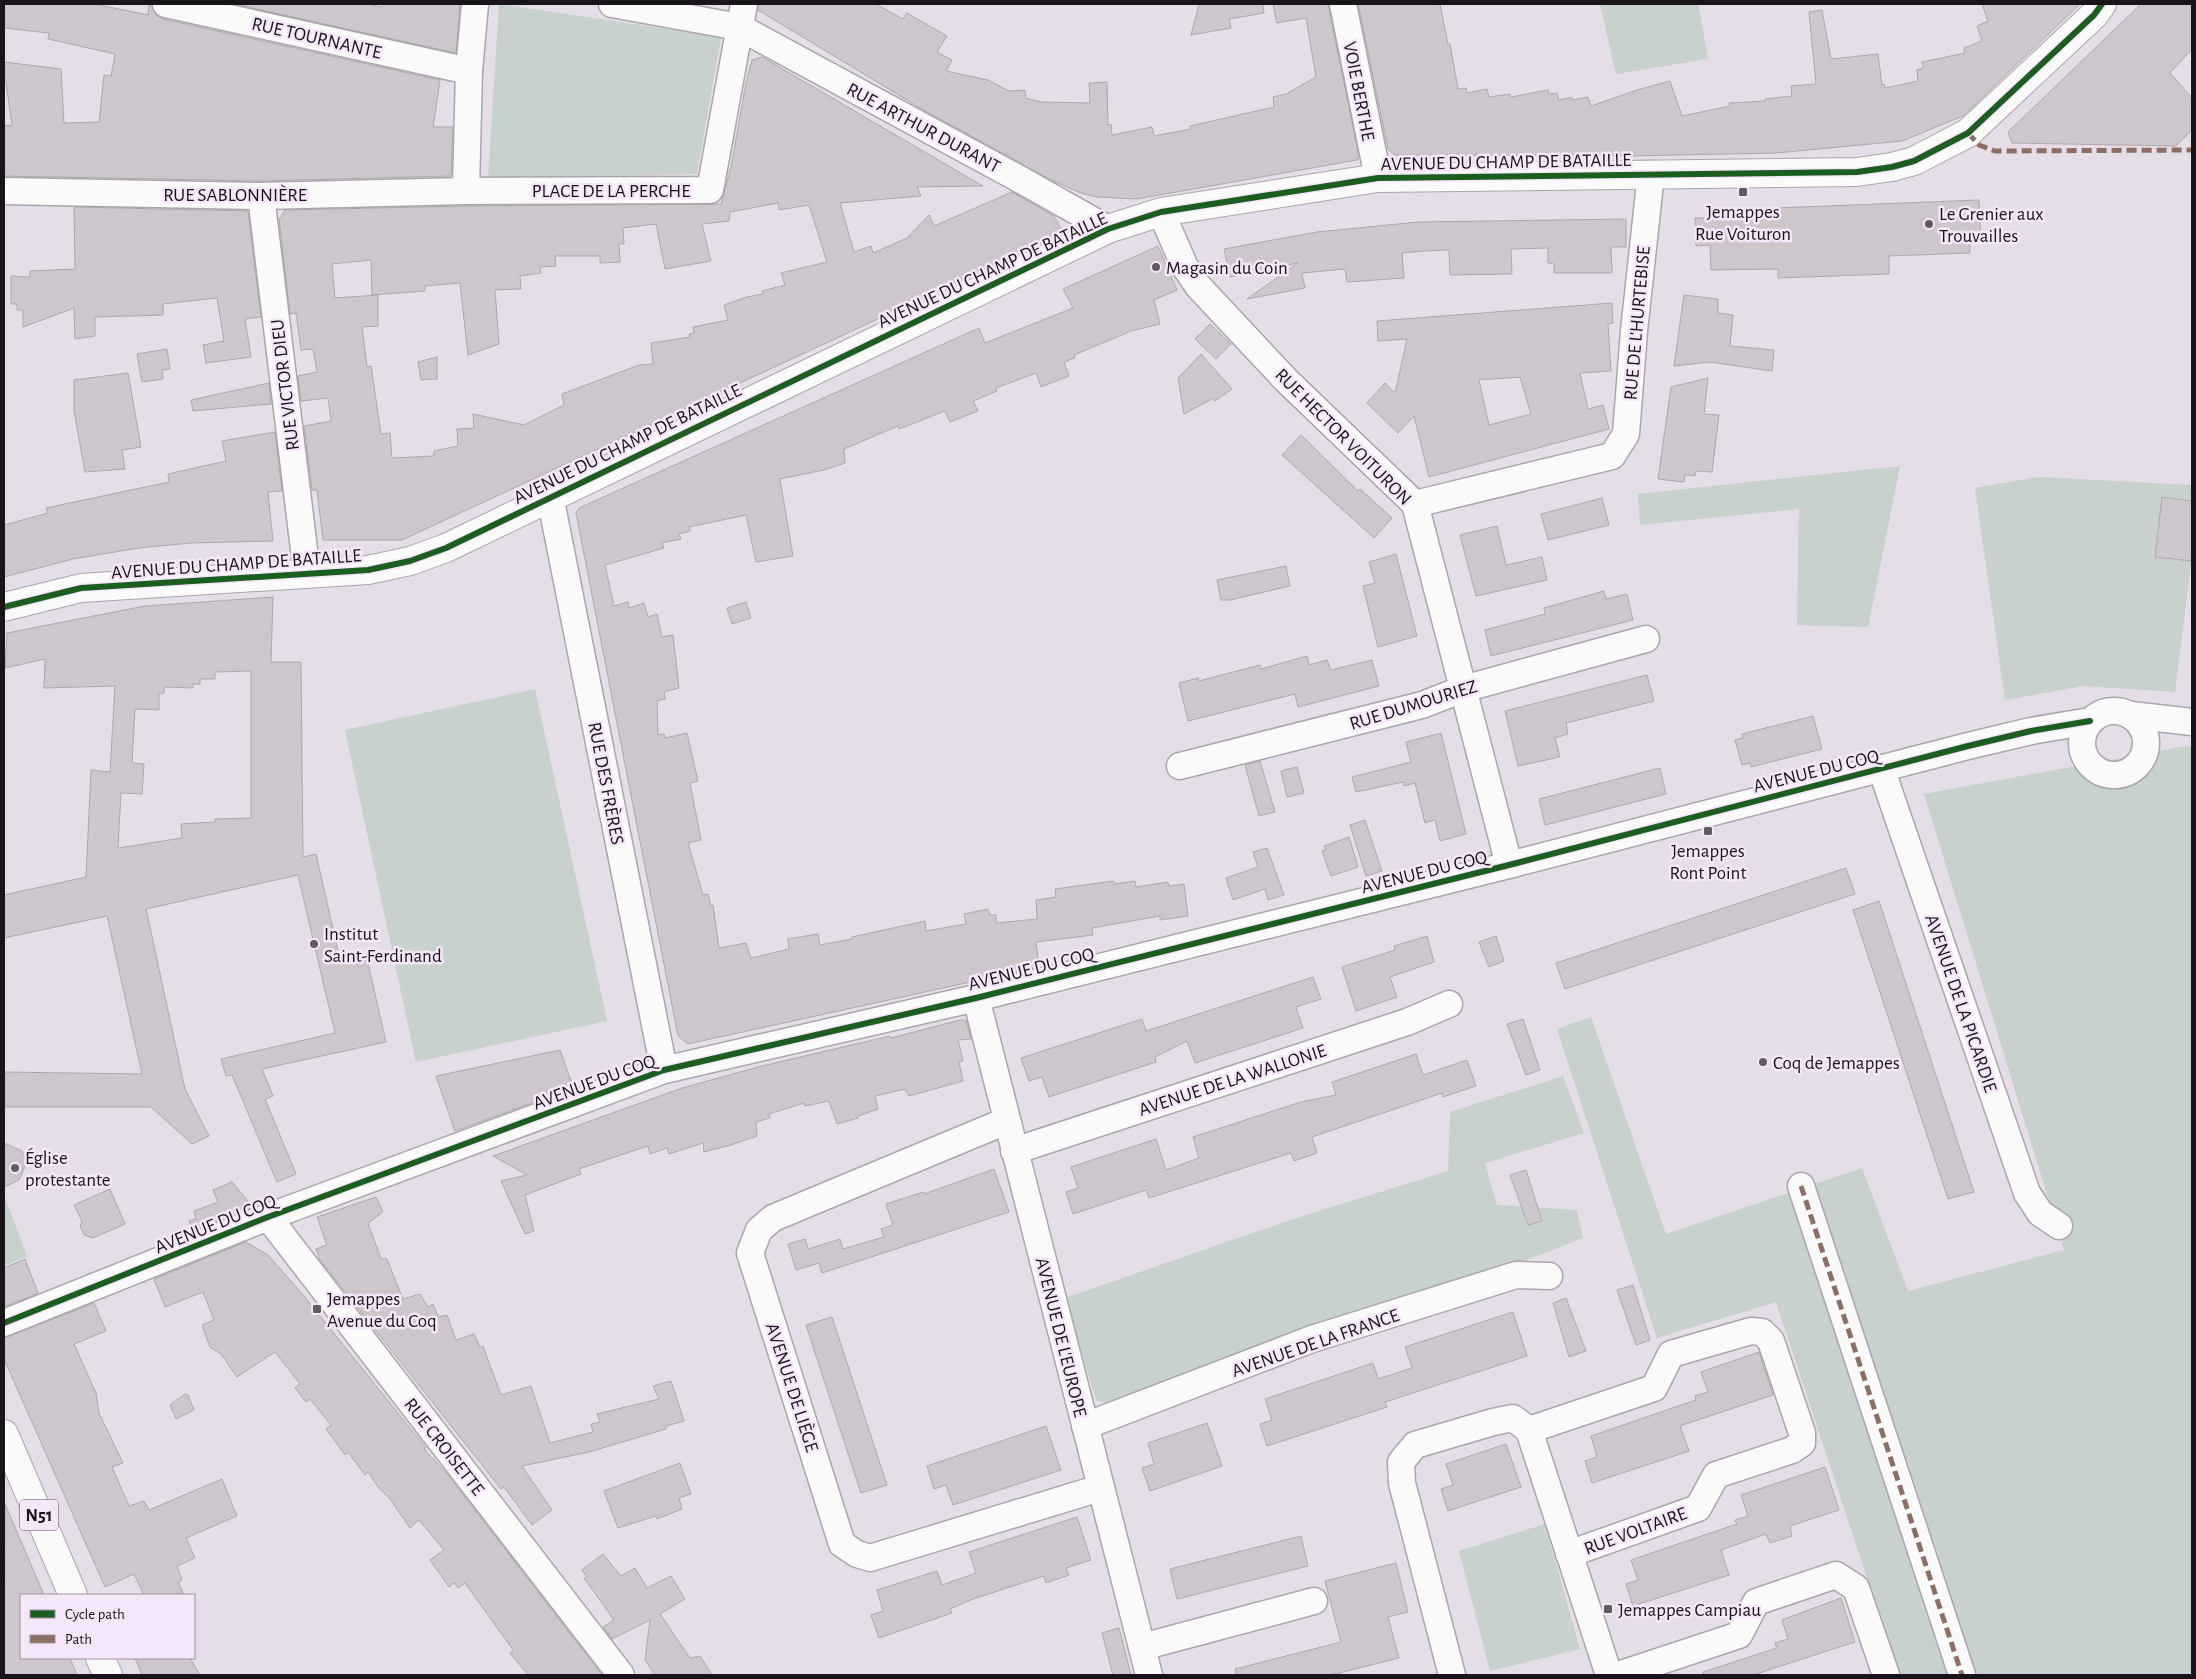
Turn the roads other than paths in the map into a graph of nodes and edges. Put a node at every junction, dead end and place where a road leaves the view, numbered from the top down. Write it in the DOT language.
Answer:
graph roads {
  1 [pos="166,4"];
  2 [pos="475,4"];
  3 [pos="612,4"];
  4 [pos="1343,4"];
  5 [pos="2102,4"];
  6 [pos="742,16"];
  7 [pos="469,71"];
  8 [pos="1652,174"];
  9 [pos="1378,178"];
  10 [pos="4,191"];
  11 [pos="466,191"];
  12 [pos="261,196"];
  13 [pos="1161,212"];
  14 [pos="1108,229"];
  15 [pos="550,496"];
  16 [pos="1415,504"];
  17 [pos="307,574"];
  18 [pos="4,607"];
  19 [pos="1646,639"];
  20 [pos="1463,689"];
  21 [pos="2130,715"];
  22 [pos="2090,721"];
  23 [pos="2190,722"];
  24 [pos="2031,731"];
  25 [pos="2145,754"];
  26 [pos="2087,761"];
  27 [pos="1180,766"];
  28 [pos="1881,768"];
  29 [pos="1509,865"];
  30 [pos="976,998"];
  31 [pos="1449,1004"];
  32 [pos="664,1070"];
  33 [pos="1006,1121"];
  34 [pos="1014,1151"];
  35 [pos="1801,1186"];
  36 [pos="268,1218"];
  37 [pos="2059,1226"];
  38 [pos="1549,1276"];
  39 [pos="4,1323"];
  40 [pos="1085,1426"];
  41 [pos="1529,1430"];
  42 [pos="4,1434"];
  43 [pos="1100,1488"];
  44 [pos="1569,1554"];
  45 [pos="73,1594"];
  46 [pos="1314,1602"];
  47 [pos="1142,1647"];
  48 [pos="100,1659"];
  49 [pos="108,1675"];
  50 [pos="621,1675"];
  51 [pos="1149,1675"];
  52 [pos="1452,1675"];
  53 [pos="1609,1675"];
  54 [pos="1618,1675"];
  55 [pos="1886,1675"];
  56 [pos="1962,1675"];
  1 -- 7 [label="street, RUE TOURNANTE"];
  2 -- 7 [label="street"];
  3 -- 6 [label="street"];
  4 -- 9 [label="street, VOIE BERTHE"];
  5 -- 8 [label="street, AVENUE DU CHAMP DE BATAILLE"];
  6 -- 11 [label="street, PLACE DE LA PERCHE"];
  6 -- 14 [label="street, RUE ARTHUR DURANT"];
  7 -- 11 [label="street"];
  8 -- 9 [label="street, AVENUE DU CHAMP DE BATAILLE"];
  8 -- 16 [label="street, RUE DE L'HURTEBISE"];
  9 -- 13 [label="street, AVENUE DU CHAMP DE BATAILLE"];
  10 -- 12 [label="street, RUE SABLONNIÈRE"];
  11 -- 12 [label="street, RUE SABLONNIÈRE"];
  12 -- 17 [label="street, RUE VICTOR DIEU"];
  13 -- 14 [label="street, AVENUE DU CHAMP DE BATAILLE"];
  13 -- 16 [label="street, RUE HECTOR VOITURON"];
  14 -- 15 [label="street, AVENUE DU CHAMP DE BATAILLE"];
  15 -- 17 [label="street, AVENUE DU CHAMP DE BATAILLE"];
  15 -- 32 [label="street, RUE DES FRÈRES"];
  16 -- 20 [label="street, RUE HECTOR VOITURON"];
  17 -- 18 [label="street, AVENUE DU CHAMP DE BATAILLE"];
  19 -- 20 [label="street, RUE DUMOURIEZ"];
  20 -- 27 [label="street, RUE DUMOURIEZ"];
  20 -- 29 [label="street, RUE HECTOR VOITURON"];
  21 -- 22 [label="street"];
  21 -- 23 [label="street"];
  21 -- 25 [label="street"];
  22 -- 24 [label="street, AVENUE DU COQ"];
  22 -- 26 [label="street"];
  23 -- 25 [label="street"];
  24 -- 26 [label="street, AVENUE DU COQ"];
  24 -- 28 [label="street, AVENUE DU COQ"];
  25 -- 26 [label="street"];
  28 -- 29 [label="street, AVENUE DU COQ"];
  28 -- 37 [label="street, AVENUE DE LA PICARDIE"];
  29 -- 30 [label="street, AVENUE DU COQ"];
  30 -- 32 [label="street, AVENUE DU COQ"];
  30 -- 33 [label="street, AVENUE DE L'EUROPE"];
  31 -- 34 [label="street, AVENUE DE LA WALLONIE"];
  32 -- 36 [label="street, AVENUE DU COQ"];
  33 -- 34 [label="street, AVENUE DE L'EUROPE"];
  33 -- 43 [label="street, AVENUE DE LIÈGE"];
  34 -- 40 [label="street, AVENUE DE L'EUROPE"];
  35 -- 56 [label="street"];
  36 -- 39 [label="street, AVENUE DU COQ"];
  36 -- 50 [label="street, RUE CROISETTE"];
  38 -- 40 [label="street, AVENUE DE LA FRANCE"];
  40 -- 43 [label="street, AVENUE DE L'EUROPE"];
  41 -- 44 [label="street"];
  41 -- 44 [label="street, RUE VOLTAIRE"];
  41 -- 52 [label="street"];
  42 -- 45 [label="street, N51"];
  43 -- 47 [label="street, AVENUE DE L'EUROPE"];
  44 -- 53 [label="street"];
  46 -- 47 [label="street"];
  47 -- 51 [label="street, AVENUE DE L'EUROPE"];
  48 -- 49 [label="street"];
  54 -- 55 [label="street"];
}
